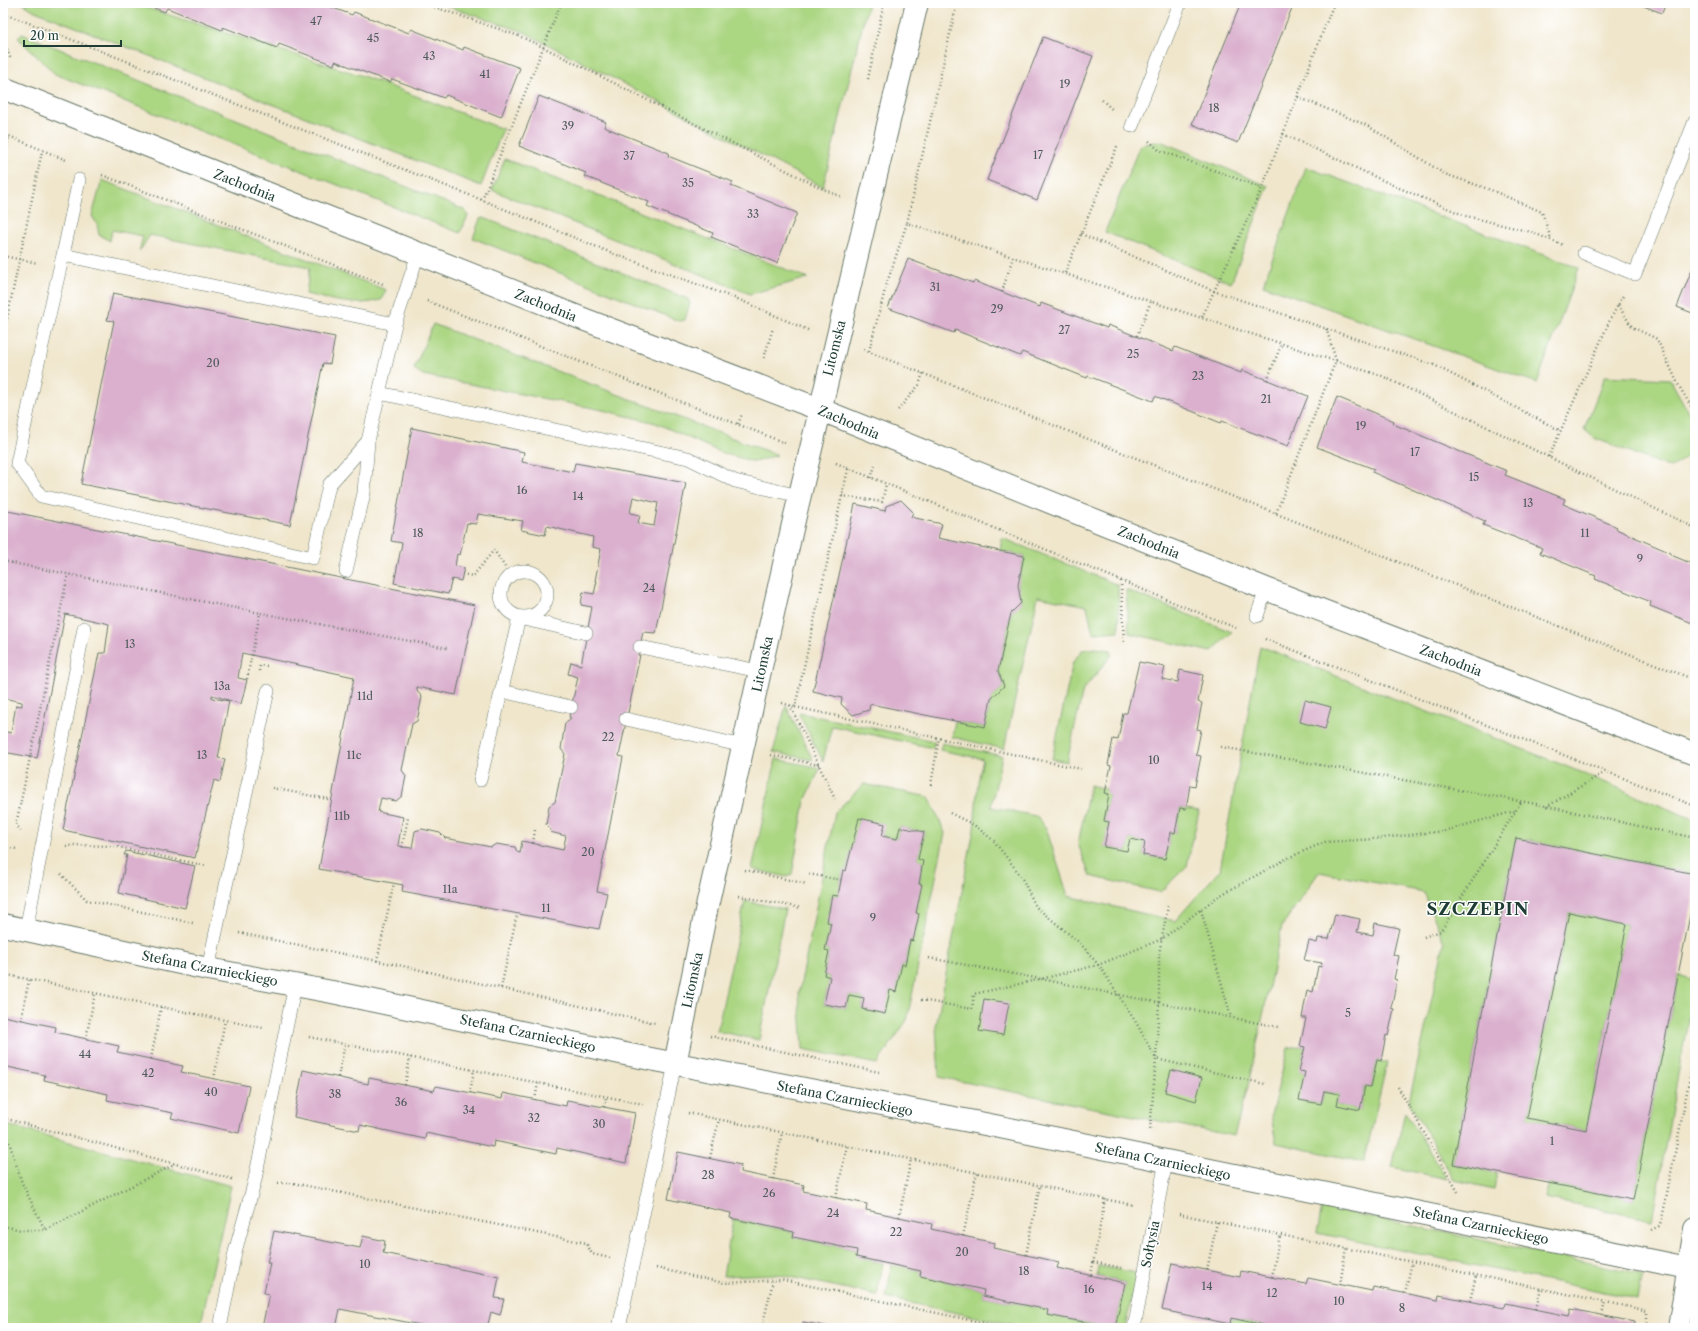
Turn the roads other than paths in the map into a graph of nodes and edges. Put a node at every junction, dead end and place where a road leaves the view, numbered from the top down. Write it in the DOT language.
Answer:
graph roads {
  1 [pos="917,3"];
  2 [pos="1180,3"];
  3 [pos="3,88"];
  4 [pos="1695,121"];
  5 [pos="1132,126"];
  6 [pos="79,180"];
  7 [pos="1584,253"];
  8 [pos="418,254"];
  9 [pos="63,255"];
  10 [pos="395,324"];
  11 [pos="379,394"];
  12 [pos="820,409"];
  13 [pos="368,441"];
  14 [pos="799,496"];
  15 [pos="346,571"];
  16 [pos="1266,589"];
  17 [pos="1256,616"];
  18 [pos="519,618"];
  19 [pos="84,628"];
  20 [pos="586,633"];
  21 [pos="640,647"];
  22 [pos="760,671"];
  23 [pos="268,691"];
  24 [pos="502,691"];
  25 [pos="571,707"];
  26 [pos="626,719"];
  27 [pos="742,747"];
  28 [pos="1695,754"];
  29 [pos="480,780"];
  30 [pos="3,925"];
  31 [pos="26,930"];
  32 [pos="208,969"];
  33 [pos="295,985"];
  34 [pos="675,1064"];
  35 [pos="1166,1161"];
  36 [pos="1695,1229"];
  37 [pos="1693,1270"];
  38 [pos="220,1328"];
  39 [pos="619,1328"];
  40 [pos="1134,1328"];
  41 [pos="1679,1328"];
  1 -- 12 [label="street, Litomska"];
  2 -- 5 [label="lane"];
  3 -- 8 [label="street, Zachodnia"];
  4 -- 7 [label="lane"];
  6 -- 9 [label="lane"];
  8 -- 10 [label="lane"];
  8 -- 12 [label="street, Zachodnia"];
  9 -- 10 [label="lane"];
  9 -- 13 [label="lane"];
  10 -- 11 [label="lane"];
  11 -- 13 [label="lane"];
  11 -- 14 [label="lane"];
  12 -- 14 [label="street, Litomska"];
  12 -- 16 [label="street, Zachodnia"];
  13 -- 15 [label="lane"];
  14 -- 22 [label="street, Litomska"];
  16 -- 17 [label="lane"];
  16 -- 28 [label="street, Zachodnia"];
  18 -- 18 [label="lane"];
  18 -- 20 [label="lane"];
  18 -- 24 [label="lane"];
  19 -- 31 [label="lane"];
  21 -- 22 [label="lane"];
  22 -- 27 [label="street, Litomska"];
  23 -- 32 [label="lane"];
  24 -- 25 [label="lane"];
  24 -- 29 [label="lane"];
  26 -- 27 [label="lane"];
  27 -- 34 [label="street, Litomska"];
  30 -- 31 [label="street, Stefana Czarnieckiego"];
  31 -- 32 [label="street, Stefana Czarnieckiego"];
  32 -- 33 [label="street, Stefana Czarnieckiego"];
  33 -- 34 [label="street, Stefana Czarnieckiego"];
  33 -- 38 [label="lane"];
  34 -- 35 [label="street, Stefana Czarnieckiego"];
  34 -- 39 [label="lane, Litomska"];
  35 -- 37 [label="street, Stefana Czarnieckiego"];
  35 -- 40 [label="lane, Sołtysia"];
  36 -- 37 [label="street"];
  37 -- 41 [label="street"];
}
